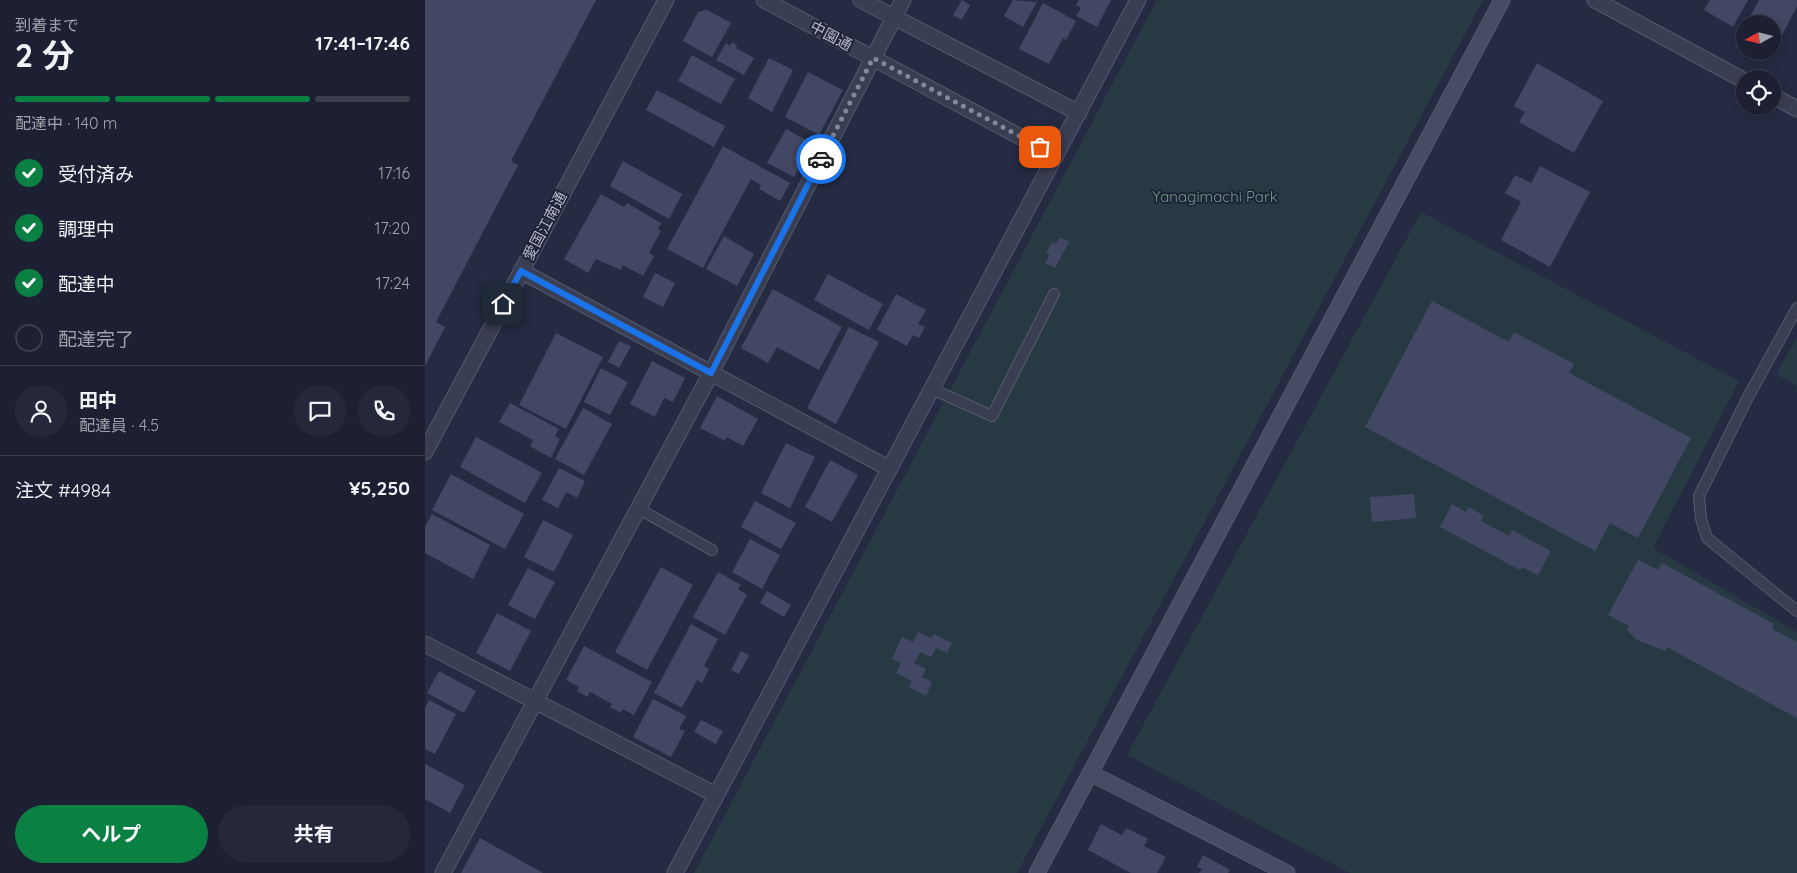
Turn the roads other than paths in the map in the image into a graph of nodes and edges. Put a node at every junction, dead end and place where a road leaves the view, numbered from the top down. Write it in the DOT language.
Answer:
graph roads {
  1 [pos="666,0"];
  2 [pos="764,0"];
  3 [pos="861,0"];
  4 [pos="903,0"];
  5 [pos="1138,0"];
  6 [pos="1502,0"];
  7 [pos="1595,0"];
  8 [pos="894,17"];
  9 [pos="873,58"];
  10 [pos="1736,76"];
  11 [pos="1781,100"];
  12 [pos="1797,109"];
  13 [pos="1079,113"];
  14 [pos="1056,156"];
  15 [pos="521,271"];
  16 [pos="1054,294"];
  17 [pos="1797,308"];
  18 [pos="711,373"];
  19 [pos="932,389"];
  20 [pos="425,452"];
  21 [pos="890,469"];
  22 [pos="639,509"];
  23 [pos="713,550"];
  24 [pos="1797,611"];
  25 [pos="425,644"];
  26 [pos="536,702"];
  27 [pos="1090,773"];
  28 [pos="716,795"];
  29 [pos="443,873"];
  30 [pos="675,873"];
  31 [pos="1037,873"];
  32 [pos="1287,873"];
  1 -- 15 [label="street, 愛国江南通"];
  2 -- 9 [label="street, 中園通"];
  3 -- 8 [label="street"];
  4 -- 8 [label="street"];
  5 -- 13 [label="street"];
  6 -- 27 [label="street"];
  7 -- 10 [label="street"];
  8 -- 9 [label="street"];
  8 -- 13 [label="street"];
  9 -- 14 [label="street, 中園通"];
  9 -- 18 [label="street"];
  11 -- 12 [label="street"];
  13 -- 14 [label="street"];
  14 -- 19 [label="street"];
  15 -- 18 [label="street"];
  15 -- 20 [label="street, 愛国江南通"];
  16 -- 19 [label="lane"];
  17 -- 24 [label="lane"];
  18 -- 21 [label="street"];
  18 -- 22 [label="street"];
  19 -- 21 [label="street"];
  21 -- 28 [label="street"];
  22 -- 23 [label="lane"];
  22 -- 26 [label="street"];
  25 -- 26 [label="street"];
  26 -- 28 [label="street"];
  26 -- 29 [label="street"];
  27 -- 31 [label="street"];
  27 -- 32 [label="street"];
  28 -- 30 [label="street"];
}
